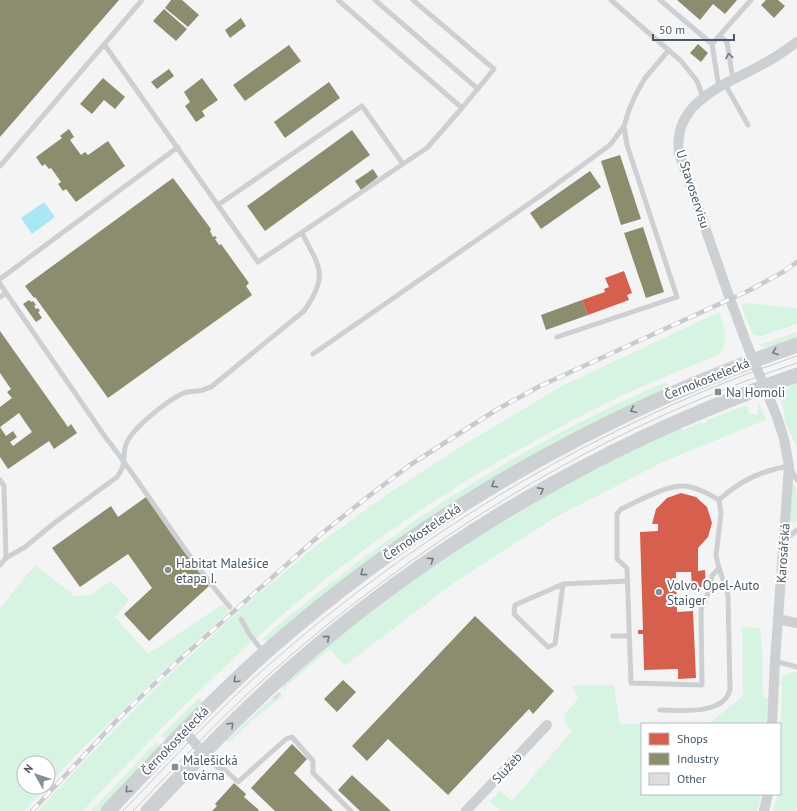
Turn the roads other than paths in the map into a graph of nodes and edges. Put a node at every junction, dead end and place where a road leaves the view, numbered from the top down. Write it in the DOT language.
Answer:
graph roads {
  1 [pos="142,0"];
  2 [pos="338,0"];
  3 [pos="375,0"];
  4 [pos="413,0"];
  5 [pos="611,0"];
  6 [pos="660,0"];
  7 [pos="751,0"];
  8 [pos="720,36"];
  9 [pos="797,42"];
  10 [pos="104,44"];
  11 [pos="712,44"];
  12 [pos="669,50"];
  13 [pos="726,84"];
  14 [pos="478,89"];
  15 [pos="703,97"];
  16 [pos="462,108"];
  17 [pos="748,125"];
  18 [pos="624,126"];
  19 [pos="178,147"];
  20 [pos="403,164"];
  21 [pos="0,166"];
  22 [pos="218,205"];
  23 [pos="302,232"];
  24 [pos="0,279"];
  25 [pos="0,284"];
  26 [pos="6,293"];
  27 [pos="0,297"];
  28 [pos="557,338"];
  29 [pos="797,345"];
  30 [pos="313,354"];
  31 [pos="753,360"];
  32 [pos="797,375"];
  33 [pos="765,387"];
  34 [pos="124,462"];
  35 [pos="789,466"];
  36 [pos="0,480"];
  37 [pos="797,480"];
  38 [pos="719,500"];
  39 [pos="797,530"];
  40 [pos="784,541"];
  41 [pos="6,558"];
  42 [pos="0,565"];
  43 [pos="718,568"];
  44 [pos="628,581"];
  45 [pos="563,584"];
  46 [pos="230,607"];
  47 [pos="778,619"];
  48 [pos="241,620"];
  49 [pos="797,623"];
  50 [pos="613,636"];
  51 [pos="629,636"];
  52 [pos="265,653"];
  53 [pos="775,661"];
  54 [pos="797,667"];
  55 [pos="660,710"];
  56 [pos="772,723"];
  57 [pos="547,725"];
  58 [pos="184,731"];
  59 [pos="203,752"];
  60 [pos="768,795"];
  61 [pos="108,811"];
  62 [pos="148,811"];
  63 [pos="351,811"];
  64 [pos="466,811"];
  65 [pos="764,811"];
  1 -- 10 [label="lane"];
  2 -- 16 [label="lane"];
  3 -- 14 [label="lane"];
  4 -- 14 [label="lane"];
  5 -- 12 [label="lane"];
  6 -- 11 [label="lane"];
  7 -- 8 [label="lane"];
  8 -- 11 [label="lane"];
  13 -- 8 [label="lane, one-way"];
  9 -- 13 [label="street, U Stavoservisu"];
  10 -- 19 [label="lane"];
  10 -- 21 [label="lane"];
  11 -- 13 [label="lane"];
  12 -- 15 [label="lane"];
  12 -- 18 [label="lane"];
  13 -- 15 [label="street, U Stavoservisu"];
  13 -- 17 [label="lane"];
  14 -- 16 [label="lane"];
  15 -- 31 [label="street, U Stavoservisu"];
  16 -- 20 [label="lane"];
  18 -- 28 [label="lane"];
  18 -- 30 [label="lane"];
  19 -- 22 [label="lane"];
  19 -- 24 [label="lane"];
  20 -- 22 [label="lane"];
  20 -- 23 [label="lane"];
  22 -- 23 [label="lane"];
  23 -- 34 [label="lane"];
  25 -- 26 [label="lane"];
  26 -- 27 [label="lane"];
  26 -- 34 [label="lane"];
  29 -- 31 [label="main road, Černokostelecká, one-way"];
  31 -- 33 [label="street, U Stavoservisu"];
  31 -- 52 [label="main road, Černokostelecká, one-way"];
  32 -- 33 [label="main road"];
  33 -- 35 [label="street, Karosářská"];
  59 -- 33 [label="main road, one-way"];
  34 -- 41 [label="lane"];
  34 -- 46 [label="lane"];
  35 -- 37 [label="lane"];
  35 -- 38 [label="lane"];
  35 -- 40 [label="street, Karosářská"];
  36 -- 41 [label="lane"];
  38 -- 43 [label="lane"];
  38 -- 44 [label="lane"];
  39 -- 40 [label="lane"];
  40 -- 47 [label="street, Karosářská"];
  41 -- 42 [label="lane"];
  43 -- 51 [label="lane"];
  43 -- 55 [label="lane"];
  44 -- 45 [label="lane"];
  44 -- 51 [label="lane"];
  45 -- 45 [label="lane"];
  47 -- 49 [label="street"];
  47 -- 53 [label="street, Karosářská"];
  48 -- 52 [label="lane"];
  50 -- 51 [label="lane"];
  52 -- 58 [label="main road, Černokostelecká, one-way"];
  53 -- 54 [label="lane"];
  53 -- 56 [label="street, Karosářská"];
  57 -- 64 [label="street, Služeb"];
  58 -- 59 [label="street"];
  58 -- 61 [label="main road, Černokostelecká, one-way"];
  59 -- 62 [label="main road"];
  59 -- 63 [label="lane"];
  60 -- 65 [label="street"];
}
